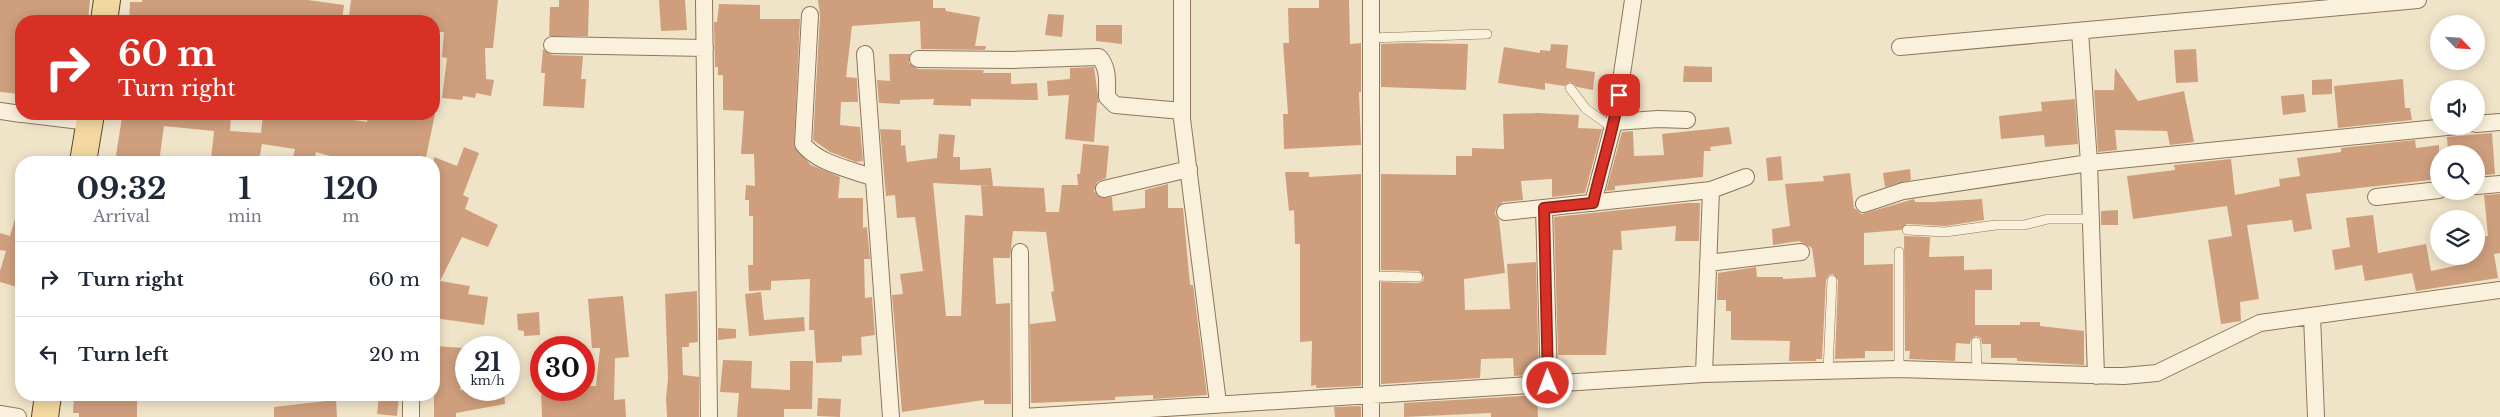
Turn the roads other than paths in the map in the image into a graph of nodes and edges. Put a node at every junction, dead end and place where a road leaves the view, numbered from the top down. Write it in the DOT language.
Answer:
graph roads {
  1 [pos="107,0"];
  2 [pos="704,0"];
  3 [pos="1182,0"];
  4 [pos="1370,0"];
  5 [pos="1633,0"];
  6 [pos="2418,0"];
  7 [pos="105,15"];
  8 [pos="810,15"];
  9 [pos="2080,31"];
  10 [pos="1487,34"];
  11 [pos="1370,38"];
  12 [pos="552,45"];
  13 [pos="1900,47"];
  14 [pos="705,48"];
  15 [pos="866,54"];
  16 [pos="918,59"];
  17 [pos="1570,88"];
  18 [pos="0,111"];
  19 [pos="1182,111"];
  20 [pos="15,113"];
  21 [pos="90,120"];
  22 [pos="1687,120"];
  23 [pos="2500,122"];
  24 [pos="2485,123"];
  25 [pos="1614,125"];
  26 [pos="2430,129"];
  27 [pos="84,156"];
  28 [pos="2089,163"];
  29 [pos="1189,169"];
  30 [pos="1746,177"];
  31 [pos="874,178"];
  32 [pos="2500,184"];
  33 [pos="2485,185"];
  34 [pos="1104,188"];
  35 [pos="1711,190"];
  36 [pos="2430,191"];
  37 [pos="2376,196"];
  38 [pos="1593,203"];
  39 [pos="1864,204"];
  40 [pos="1544,208"];
  41 [pos="1505,212"];
  42 [pos="2090,219"];
  43 [pos="1907,230"];
  44 [pos="1020,252"];
  45 [pos="1801,252"];
  46 [pos="1899,252"];
  47 [pos="1708,263"];
  48 [pos="1370,276"];
  49 [pos="1418,277"];
  50 [pos="1832,280"];
  51 [pos="2500,290"];
  52 [pos="2312,316"];
  53 [pos="1976,342"];
  54 [pos="1899,369"];
  55 [pos="1977,370"];
  56 [pos="1828,371"];
  57 [pos="1704,374"];
  58 [pos="2096,376"];
  59 [pos="1548,383"];
  60 [pos="1370,395"];
  61 [pos="47,401"];
  62 [pos="411,401"];
  63 [pos="1218,403"];
  64 [pos="1141,413"];
  65 [pos="0,414"];
  66 [pos="18,417"];
  67 [pos="45,417"];
  68 [pos="412,417"];
  69 [pos="708,417"];
  70 [pos="891,417"];
  71 [pos="1022,417"];
  72 [pos="1371,417"];
  73 [pos="2316,417"];
  1 -- 7 [label="main road"];
  2 -- 14 [label="street"];
  3 -- 19 [label="street"];
  4 -- 11 [label="street"];
  5 -- 25 [label="street"];
  6 -- 9 [label="street"];
  8 -- 31 [label="street"];
  9 -- 13 [label="street"];
  9 -- 28 [label="street"];
  10 -- 11 [label="lane"];
  11 -- 48 [label="street"];
  12 -- 14 [label="street"];
  14 -- 69 [label="street"];
  15 -- 31 [label="street"];
  16 -- 19 [label="street"];
  17 -- 25 [label="lane"];
  18 -- 20 [label="street"];
  19 -- 29 [label="street"];
  21 -- 27 [label="main road"];
  22 -- 25 [label="street"];
  23 -- 24 [label="street"];
  25 -- 38 [label="street"];
  26 -- 28 [label="street"];
  28 -- 39 [label="street"];
  28 -- 42 [label="street"];
  29 -- 34 [label="street"];
  29 -- 63 [label="street"];
  30 -- 35 [label="street"];
  31 -- 70 [label="street"];
  32 -- 33 [label="street"];
  35 -- 38 [label="street"];
  35 -- 47 [label="street"];
  36 -- 37 [label="street"];
  38 -- 40 [label="street"];
  40 -- 41 [label="street"];
  40 -- 59 [label="street"];
  42 -- 43 [label="lane"];
  42 -- 58 [label="street"];
  44 -- 71 [label="street"];
  45 -- 47 [label="street"];
  46 -- 54 [label="lane"];
  47 -- 57 [label="street"];
  48 -- 49 [label="lane"];
  48 -- 60 [label="street"];
  50 -- 56 [label="lane"];
  51 -- 52 [label="street"];
  52 -- 58 [label="street"];
  52 -- 73 [label="street"];
  53 -- 55 [label="lane"];
  54 -- 55 [label="street"];
  54 -- 56 [label="street"];
  55 -- 58 [label="street"];
  56 -- 57 [label="street"];
  57 -- 59 [label="street"];
  59 -- 60 [label="street"];
  60 -- 63 [label="street"];
  60 -- 72 [label="street"];
  61 -- 67 [label="main road"];
  62 -- 68 [label="street"];
  63 -- 64 [label="street"];
  64 -- 71 [label="street"];
  65 -- 66 [label="street"];
}
